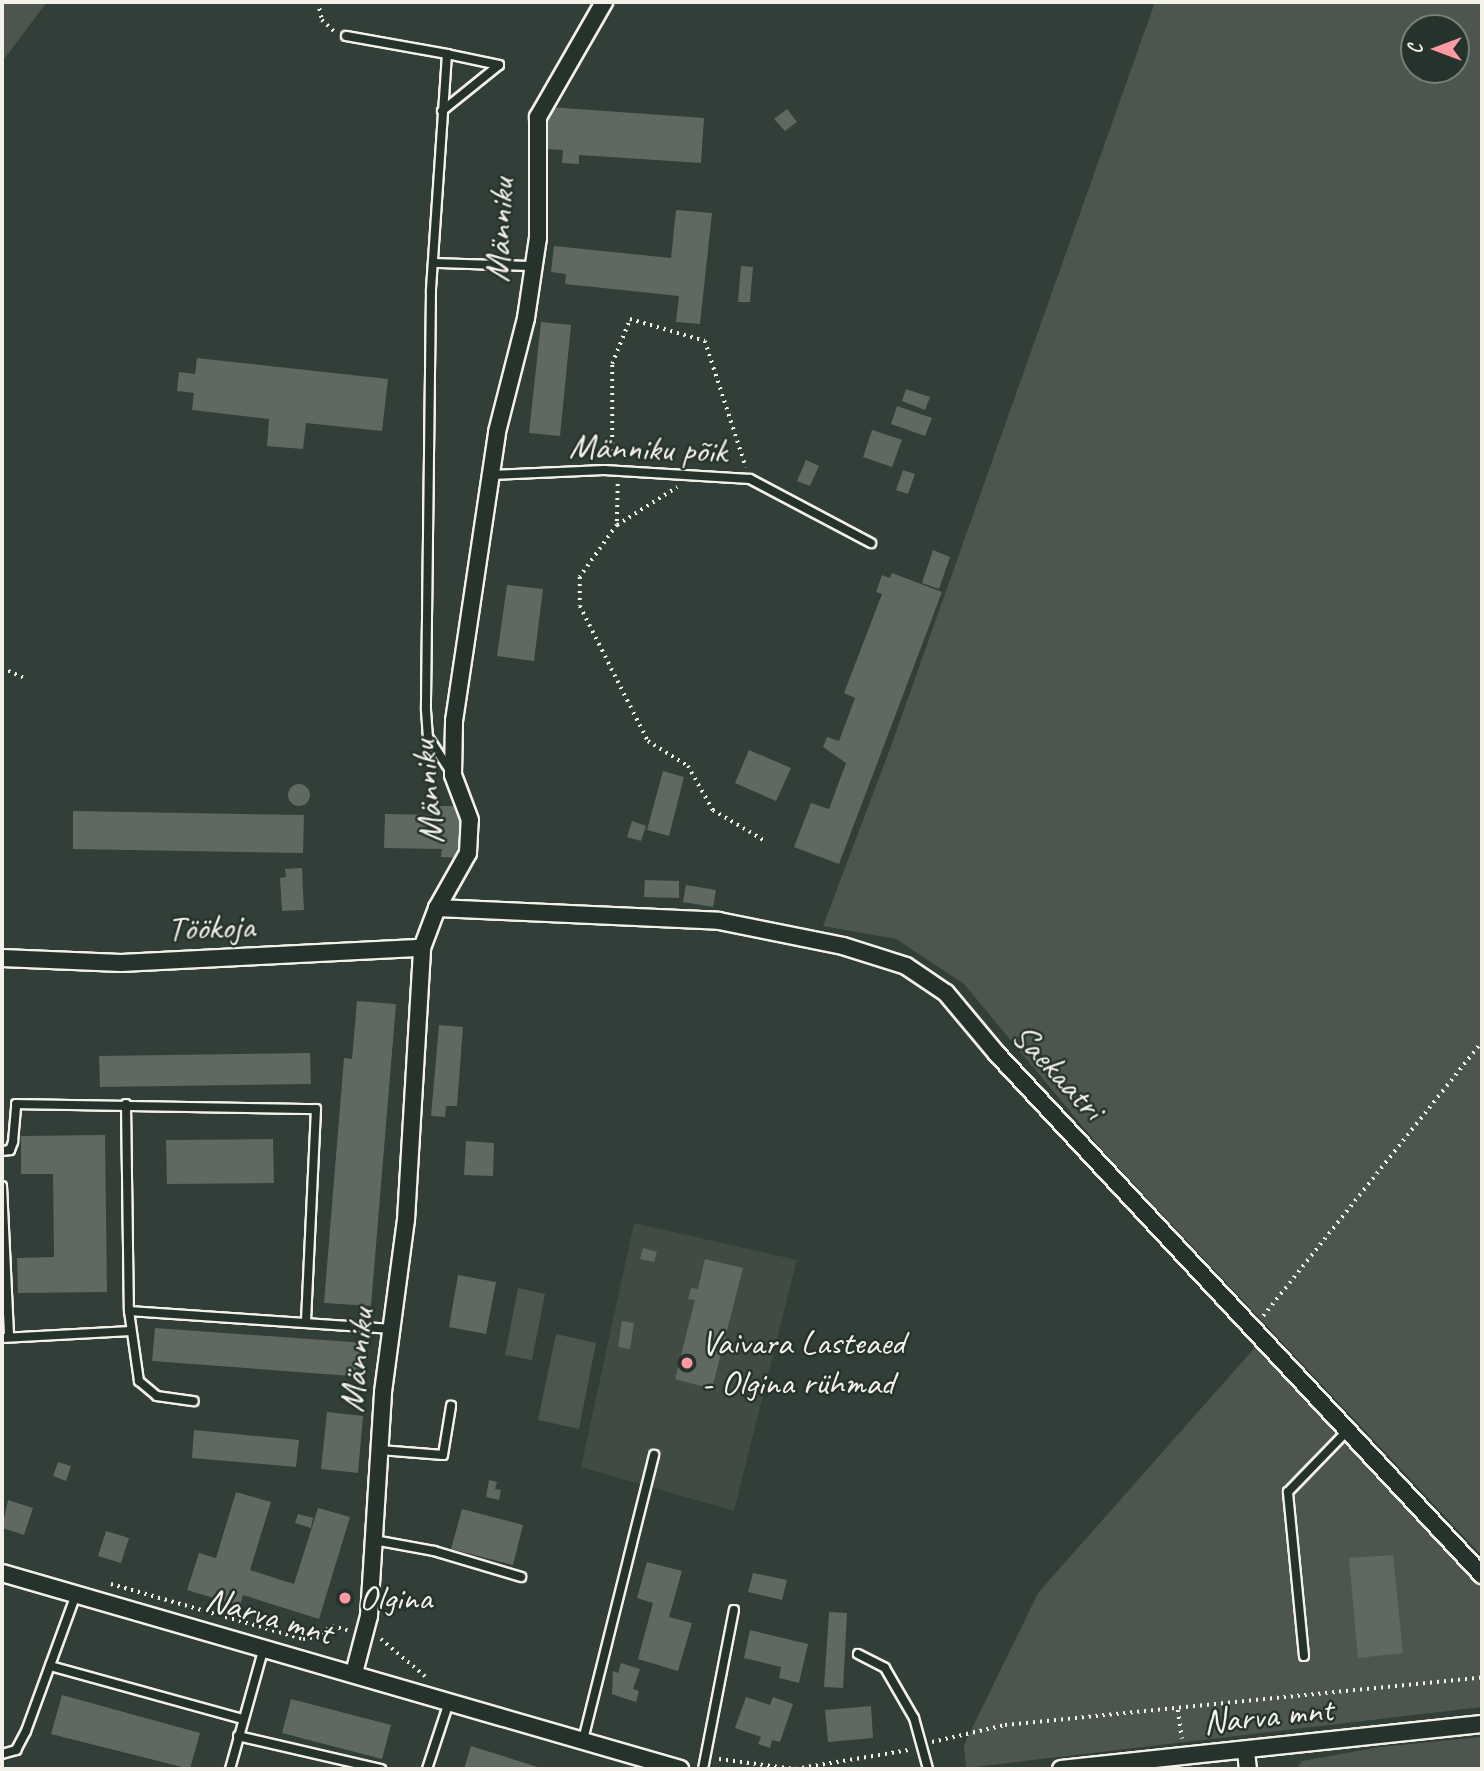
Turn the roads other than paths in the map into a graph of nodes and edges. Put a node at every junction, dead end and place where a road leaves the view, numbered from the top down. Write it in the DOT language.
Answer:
graph roads {
  1 [pos="604,2"];
  2 [pos="346,36"];
  3 [pos="447,54"];
  4 [pos="442,111"];
  5 [pos="436,263"];
  6 [pos="533,267"];
  7 [pos="492,475"];
  8 [pos="872,543"];
  9 [pos="453,775"];
  10 [pos="438,908"];
  11 [pos="422,948"];
  12 [pos="2,958"];
  13 [pos="126,1104"];
  14 [pos="2,1151"];
  15 [pos="2,1186"];
  16 [pos="129,1311"];
  17 [pos="306,1322"];
  18 [pos="392,1329"];
  19 [pos="131,1331"];
  20 [pos="5,1337"];
  21 [pos="194,1401"];
  22 [pos="451,1406"];
  23 [pos="1348,1430"];
  24 [pos="380,1450"];
  25 [pos="654,1455"];
  26 [pos="374,1540"];
  27 [pos="2,1573"];
  28 [pos="1482,1575"];
  29 [pos="521,1577"];
  30 [pos="76,1594"];
  31 [pos="734,1610"];
  32 [pos="264,1647"];
  33 [pos="858,1654"];
  34 [pos="1304,1656"];
  35 [pos="50,1666"];
  36 [pos="354,1673"];
  37 [pos="449,1701"];
  38 [pos="242,1719"];
  39 [pos="1482,1724"];
  40 [pos="238,1736"];
  41 [pos="583,1740"];
  42 [pos="1246,1751"];
  43 [pos="2,1754"];
  44 [pos="643,1765"];
  45 [pos="230,1769"];
  46 [pos="381,1769"];
  47 [pos="427,1769"];
  48 [pos="680,1769"];
  49 [pos="703,1769"];
  50 [pos="928,1769"];
  51 [pos="1060,1769"];
  52 [pos="1248,1769"];
  1 -- 6 [label="street, Männiku"];
  2 -- 3 [label="lane"];
  3 -- 4 [label="lane"];
  3 -- 4 [label="lane"];
  4 -- 5 [label="lane"];
  5 -- 6 [label="lane"];
  5 -- 9 [label="lane"];
  6 -- 7 [label="street, Männiku"];
  7 -- 8 [label="lane, Männiku põik"];
  7 -- 9 [label="street, Männiku"];
  9 -- 10 [label="street, Männiku"];
  10 -- 11 [label="street, Männiku"];
  10 -- 23 [label="street, Saekaatri"];
  11 -- 12 [label="street, Töökoja"];
  11 -- 18 [label="street, Männiku"];
  13 -- 14 [label="lane"];
  13 -- 16 [label="lane"];
  13 -- 17 [label="lane"];
  15 -- 20 [label="lane"];
  16 -- 17 [label="lane"];
  16 -- 19 [label="lane"];
  17 -- 18 [label="lane"];
  18 -- 24 [label="street, Männiku"];
  19 -- 20 [label="lane"];
  19 -- 21 [label="lane"];
  22 -- 24 [label="lane"];
  23 -- 28 [label="street, Saekaatri"];
  23 -- 34 [label="lane"];
  24 -- 26 [label="street, Männiku"];
  25 -- 41 [label="lane"];
  26 -- 29 [label="lane"];
  26 -- 36 [label="street, Männiku"];
  27 -- 30 [label="street, Narva mnt"];
  30 -- 32 [label="street, Narva mnt"];
  30 -- 35 [label="lane"];
  31 -- 49 [label="lane"];
  32 -- 36 [label="street, Narva mnt"];
  32 -- 38 [label="lane"];
  33 -- 50 [label="lane"];
  35 -- 38 [label="lane"];
  35 -- 43 [label="lane"];
  36 -- 37 [label="street, Narva mnt"];
  37 -- 41 [label="street, Narva mnt"];
  37 -- 47 [label="lane"];
  38 -- 40 [label="lane"];
  39 -- 42 [label="street, Narva mnt"];
  40 -- 45 [label="lane"];
  40 -- 46 [label="lane"];
  41 -- 44 [label="street, Narva mnt"];
  42 -- 51 [label="street, Narva mnt"];
  42 -- 52 [label="street"];
  44 -- 48 [label="street, Narva mnt"];
}
